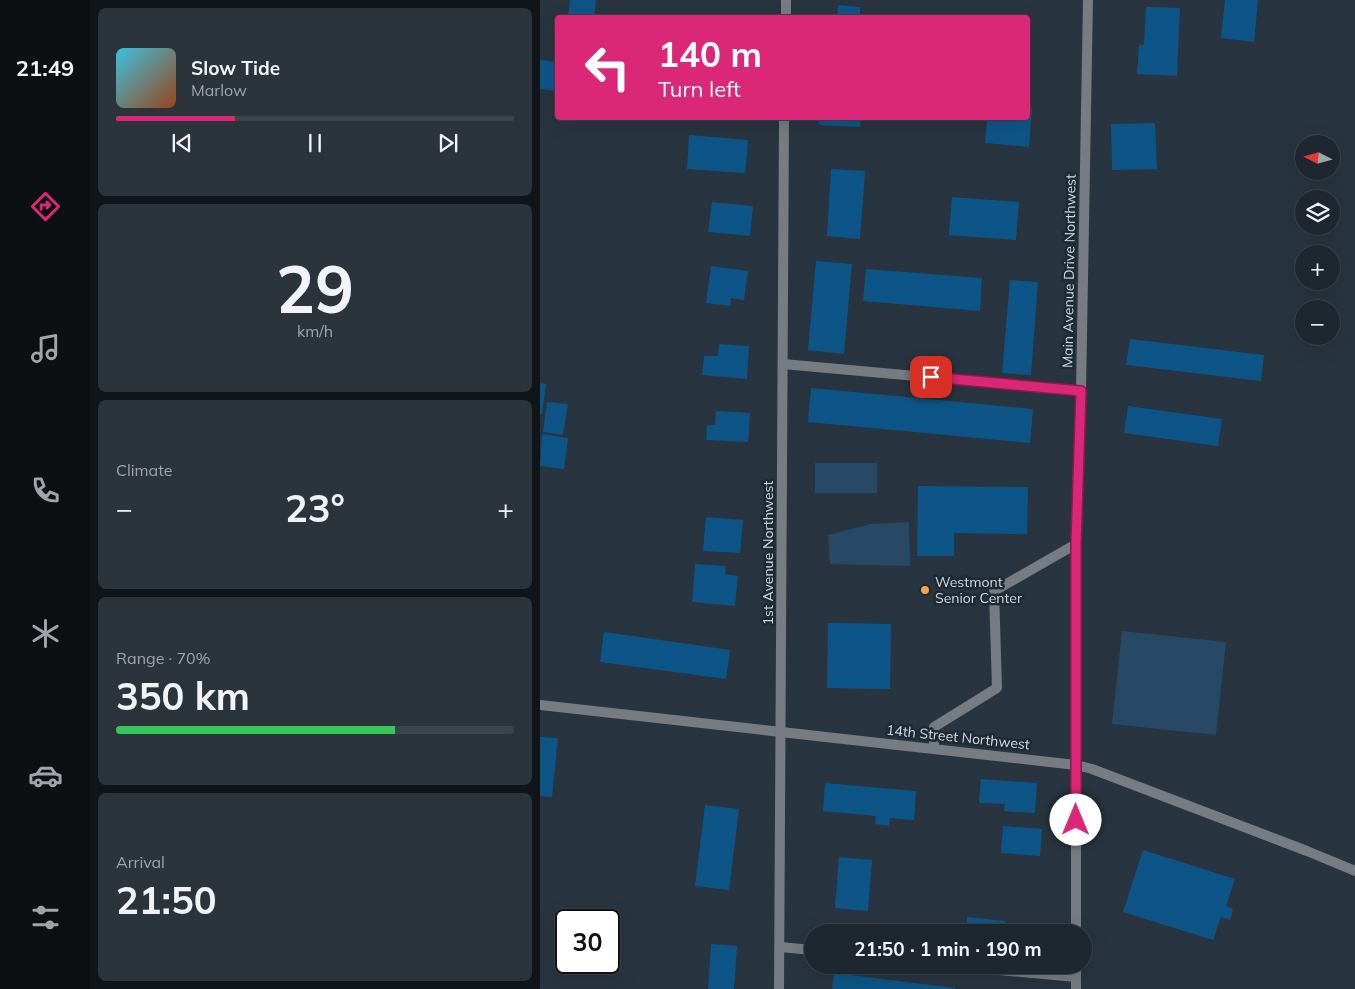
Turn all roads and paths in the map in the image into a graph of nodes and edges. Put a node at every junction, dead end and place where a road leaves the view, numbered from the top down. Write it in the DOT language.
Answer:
graph roads {
  1 [pos="786,0"];
  2 [pos="1088,0"];
  3 [pos="786,15"];
  4 [pos="784,120"];
  5 [pos="783,364"];
  6 [pos="1081,391"];
  7 [pos="1076,544"];
  8 [pos="540,705"];
  9 [pos="781,732"];
  10 [pos="934,748"];
  11 [pos="1076,765"];
  12 [pos="1355,871"];
  13 [pos="1076,924"];
  14 [pos="780,947"];
  15 [pos="804,949"];
  16 [pos="1043,974"];
  17 [pos="1076,977"];
  18 [pos="779,989"];
  19 [pos="1076,989"];
  1 -- 3 [label="street"];
  2 -- 6 [label="street, Main Avenue Drive Northwest"];
  4 -- 5 [label="street, 1st Avenue Northwest"];
  5 -- 6 [label="street"];
  5 -- 9 [label="street, 1st Avenue Northwest"];
  6 -- 7 [label="street, Main Avenue Drive Northwest"];
  7 -- 10 [label="street"];
  7 -- 11 [label="street, Main Avenue Drive Northwest"];
  8 -- 9 [label="street, 14th Street Northwest"];
  9 -- 10 [label="street, 14th Street Northwest"];
  9 -- 14 [label="street, 1st Avenue Northwest"];
  10 -- 11 [label="street, 14th Street Northwest"];
  11 -- 12 [label="street, 14th Street Northwest"];
  11 -- 13 [label="street, Main Avenue Drive Northwest"];
  14 -- 15 [label="street"];
  14 -- 18 [label="street, 1st Avenue Northwest"];
  16 -- 17 [label="street"];
  17 -- 19 [label="street"];
}
